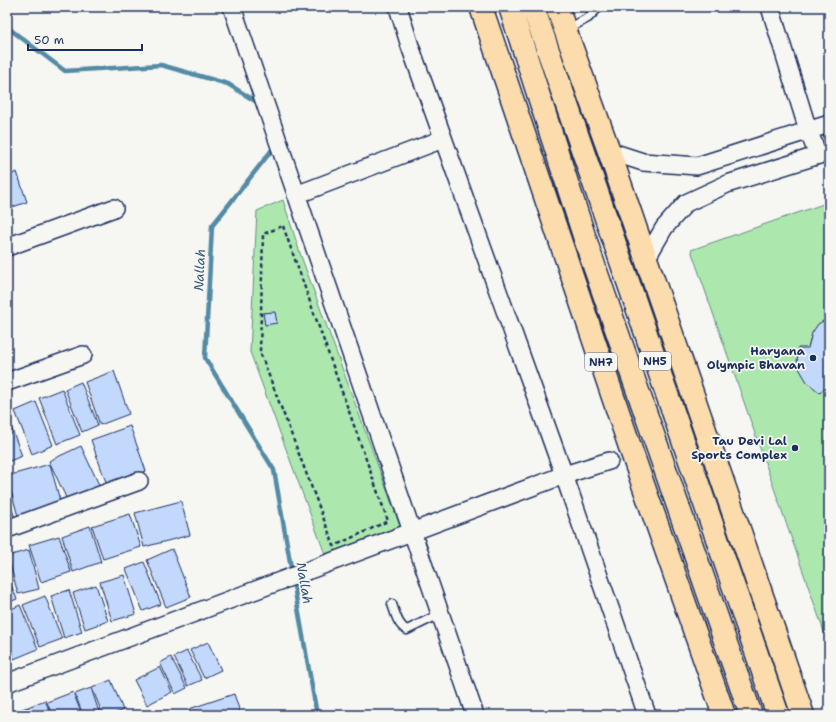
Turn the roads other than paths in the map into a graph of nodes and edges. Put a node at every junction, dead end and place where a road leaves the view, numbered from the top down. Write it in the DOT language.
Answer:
graph roads {
  1 [pos="232,7"];
  2 [pos="398,7"];
  3 [pos="481,7"];
  4 [pos="510,7"];
  5 [pos="533,7"];
  6 [pos="557,7"];
  7 [pos="599,7"];
  8 [pos="770,7"];
  9 [pos="565,30"];
  10 [pos="829,124"];
  11 [pos="808,130"];
  12 [pos="443,139"];
  13 [pos="609,151"];
  14 [pos="823,154"];
  15 [pos="296,194"];
  16 [pos="114,208"];
  17 [pos="7,247"];
  18 [pos="646,260"];
  19 [pos="83,355"];
  20 [pos="7,382"];
  21 [pos="609,461"];
  22 [pos="564,476"];
  23 [pos="139,481"];
  24 [pos="7,529"];
  25 [pos="412,532"];
  26 [pos="392,604"];
  27 [pos="440,614"];
  28 [pos="7,683"];
  29 [pos="475,715"];
  30 [pos="647,715"];
  31 [pos="724,715"];
  32 [pos="751,715"];
  33 [pos="778,715"];
  34 [pos="803,715"];
  1 -- 15 [label="street"];
  2 -- 12 [label="street"];
  3 -- 31 [label="highway, NH7"];
  4 -- 32 [label="highway, NH5"];
  5 -- 33 [label="highway, NH5"];
  6 -- 9 [label="highway"];
  7 -- 9 [label="lane"];
  8 -- 11 [label="street"];
  9 -- 13 [label="highway"];
  10 -- 11 [label="street"];
  11 -- 13 [label="street"];
  11 -- 14 [label="street"];
  12 -- 15 [label="street"];
  12 -- 22 [label="street"];
  13 -- 18 [label="highway"];
  14 -- 18 [label="street"];
  15 -- 25 [label="street"];
  16 -- 17 [label="street"];
  18 -- 34 [label="highway"];
  19 -- 20 [label="street"];
  21 -- 22 [label="street"];
  22 -- 25 [label="street"];
  22 -- 30 [label="street"];
  23 -- 24 [label="street"];
  25 -- 27 [label="street"];
  25 -- 28 [label="street"];
  26 -- 27 [label="lane"];
  27 -- 29 [label="street"];
}
